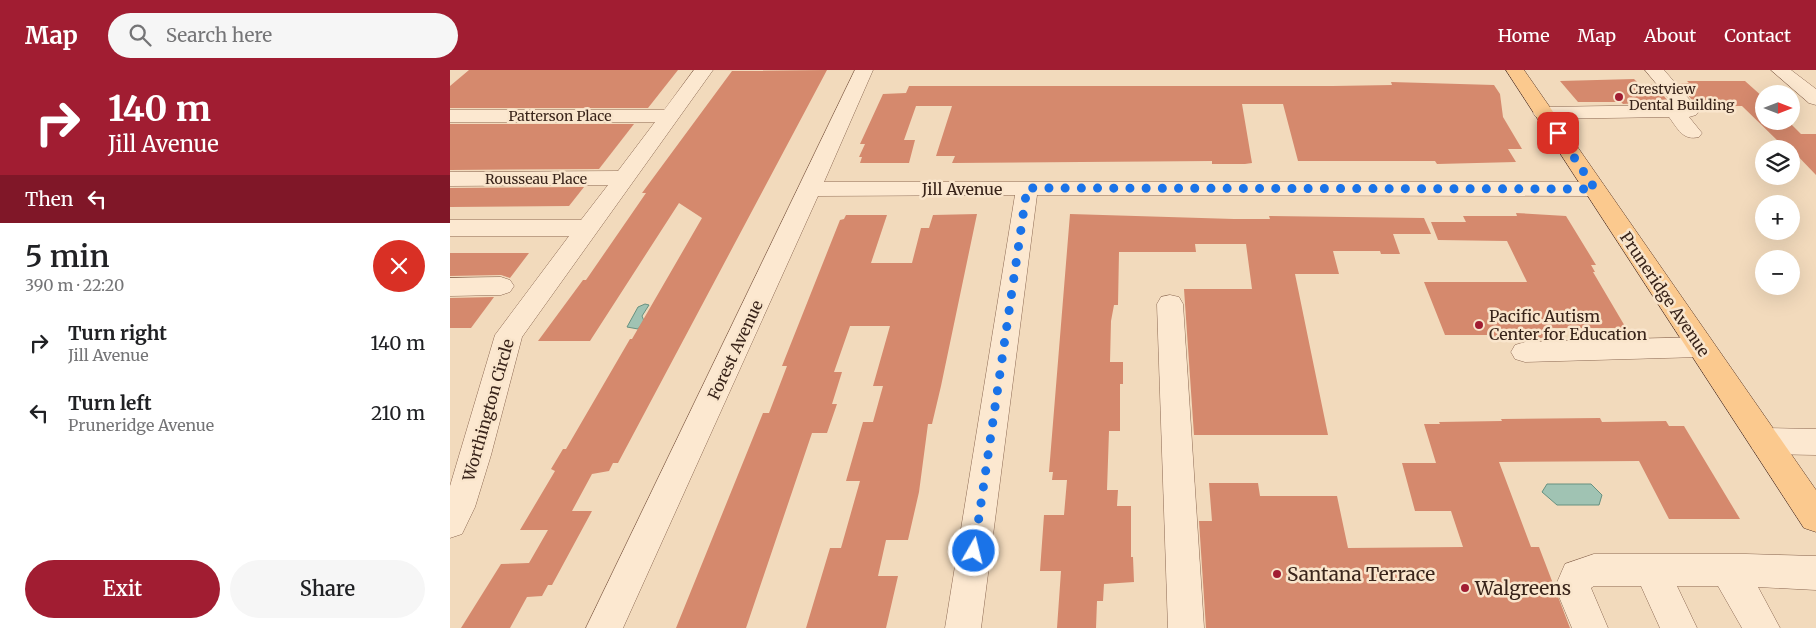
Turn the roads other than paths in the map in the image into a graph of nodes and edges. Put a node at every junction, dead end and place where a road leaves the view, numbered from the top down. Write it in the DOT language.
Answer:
graph roads {
  1 [pos="704,70"];
  2 [pos="864,70"];
  3 [pos="1515,70"];
  4 [pos="1654,70"];
  5 [pos="1780,70"];
  6 [pos="1816,99"];
  7 [pos="1674,111"];
  8 [pos="1543,113"];
  9 [pos="450,116"];
  10 [pos="670,116"];
  11 [pos="1692,132"];
  12 [pos="623,178"];
  13 [pos="450,179"];
  14 [pos="1027,188"];
  15 [pos="1595,189"];
  16 [pos="810,190"];
  17 [pos="450,228"];
  18 [pos="585,228"];
  19 [pos="450,286"];
  20 [pos="501,286"];
  21 [pos="1170,304"];
  22 [pos="1700,347"];
  23 [pos="1525,352"];
  24 [pos="1764,441"];
  25 [pos="1816,442"];
  26 [pos="1816,517"];
  27 [pos="450,523"];
  28 [pos="1652,570"];
  29 [pos="1728,570"];
  30 [pos="1816,573"];
  31 [pos="604,628"];
  32 [pos="963,628"];
  33 [pos="1186,628"];
  34 [pos="1590,628"];
  35 [pos="1679,628"];
  36 [pos="1762,628"];
  1 -- 10 [label="street, Worthington Circle"];
  2 -- 16 [label="street, Forest Avenue"];
  3 -- 8 [label="main road, Pruneridge Avenue"];
  4 -- 7 [label="street"];
  5 -- 6 [label="street"];
  7 -- 8 [label="street"];
  7 -- 11 [label="street"];
  8 -- 15 [label="main road, Pruneridge Avenue"];
  9 -- 10 [label="street, Patterson Place"];
  10 -- 12 [label="street, Worthington Circle"];
  12 -- 13 [label="street, Rousseau Place"];
  12 -- 18 [label="street, Worthington Circle"];
  14 -- 15 [label="street, Jill Avenue"];
  14 -- 16 [label="street, Jill Avenue"];
  14 -- 32 [label="street"];
  15 -- 22 [label="main road, Pruneridge Avenue"];
  16 -- 31 [label="street, Forest Avenue"];
  17 -- 18 [label="street"];
  18 -- 27 [label="street, Worthington Circle"];
  19 -- 20 [label="street"];
  21 -- 33 [label="street"];
  22 -- 23 [label="street"];
  22 -- 24 [label="main road, Pruneridge Avenue"];
  24 -- 25 [label="street"];
  24 -- 26 [label="main road, Pruneridge Avenue"];
  28 -- 29 [label="street"];
  28 -- 34 [label="street"];
  28 -- 35 [label="street"];
  29 -- 30 [label="street"];
  29 -- 36 [label="street"];
}
